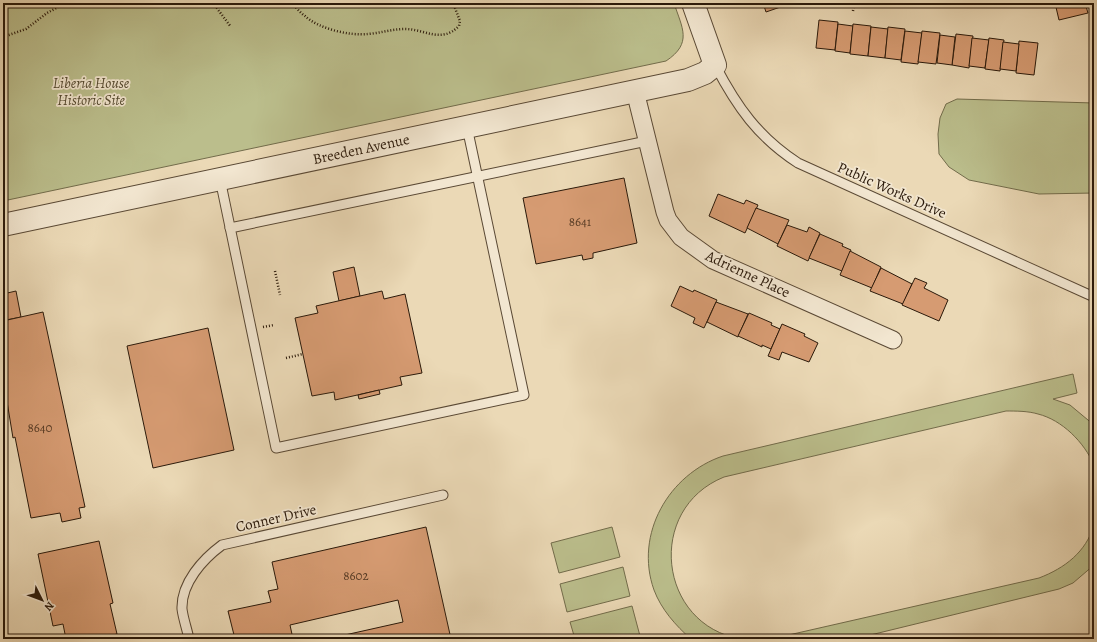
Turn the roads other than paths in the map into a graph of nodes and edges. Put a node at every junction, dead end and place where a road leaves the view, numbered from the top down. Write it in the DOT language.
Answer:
graph roads {
  1 [pos="693,3"];
  2 [pos="715,65"];
  3 [pos="635,91"];
  4 [pos="467,127"];
  5 [pos="647,141"];
  6 [pos="478,175"];
  7 [pos="220,179"];
  8 [pos="3,225"];
  9 [pos="230,228"];
  10 [pos="1094,297"];
  11 [pos="893,340"];
  12 [pos="443,496"];
  13 [pos="189,639"];
  1 -- 2 [label="street"];
  2 -- 3 [label="street, Breeden Avenue"];
  2 -- 10 [label="lane, Public Works Drive"];
  3 -- 4 [label="street, Breeden Avenue"];
  3 -- 5 [label="street, Adrienne Place"];
  4 -- 6 [label="lane"];
  4 -- 7 [label="street, Breeden Avenue"];
  5 -- 6 [label="lane"];
  5 -- 11 [label="street, Adrienne Place"];
  6 -- 9 [label="lane"];
  6 -- 9 [label="lane"];
  7 -- 8 [label="street, Breeden Avenue"];
  7 -- 9 [label="lane"];
  12 -- 13 [label="lane, Conner Drive"];
}
